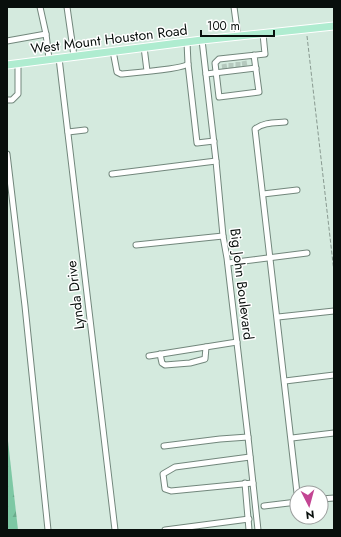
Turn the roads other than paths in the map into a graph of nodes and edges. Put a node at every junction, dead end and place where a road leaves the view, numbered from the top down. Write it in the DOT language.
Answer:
graph roads {
  1 [pos="40,7"];
  2 [pos="67,7"];
  3 [pos="234,7"];
  4 [pos="334,26"];
  5 [pos="46,34"];
  6 [pos="262,34"];
  7 [pos="238,36"];
  8 [pos="202,40"];
  9 [pos="7,41"];
  10 [pos="187,42"];
  11 [pos="144,47"];
  12 [pos="113,51"];
  13 [pos="254,55"];
  14 [pos="74,56"];
  15 [pos="59,58"];
  16 [pos="49,59"];
  17 [pos="18,64"];
  18 [pos="188,64"];
  19 [pos="7,65"];
  20 [pos="256,68"];
  21 [pos="147,71"];
  22 [pos="216,73"];
  23 [pos="206,74"];
  24 [pos="219,91"];
  25 [pos="208,92"];
  26 [pos="7,100"];
  27 [pos="285,122"];
  28 [pos="85,130"];
  29 [pos="68,132"];
  30 [pos="214,141"];
  31 [pos="7,154"];
  32 [pos="216,161"];
  33 [pos="112,174"];
  34 [pos="297,190"];
  35 [pos="263,194"];
  36 [pos="223,236"];
  37 [pos="136,245"];
  38 [pos="307,253"];
  39 [pos="270,258"];
  40 [pos="228,263"];
  41 [pos="334,311"];
  42 [pos="278,317"];
  43 [pos="237,342"];
  44 [pos="206,347"];
  45 [pos="160,354"];
  46 [pos="149,356"];
  47 [pos="334,375"];
  48 [pos="285,381"];
  49 [pos="334,433"];
  50 [pos="248,437"];
  51 [pos="292,438"];
  52 [pos="164,446"];
  53 [pos="250,457"];
  54 [pos="253,483"];
  55 [pos="246,484"];
  56 [pos="296,485"];
  57 [pos="289,503"];
  58 [pos="264,506"];
  59 [pos="248,519"];
  60 [pos="48,530"];
  61 [pos="115,530"];
  62 [pos="165,530"];
  63 [pos="249,530"];
  64 [pos="258,530"];
  1 -- 5 [label="street"];
  2 -- 14 [label="street"];
  3 -- 7 [label="street"];
  4 -- 6 [label="main road, West Mount Houston Road"];
  5 -- 9 [label="street"];
  5 -- 16 [label="street"];
  6 -- 7 [label="main road, West Mount Houston Road"];
  6 -- 13 [label="street"];
  7 -- 8 [label="main road, West Mount Houston Road"];
  8 -- 10 [label="main road, West Mount Houston Road"];
  8 -- 23 [label="street, Big John Boulevard"];
  10 -- 11 [label="main road, West Mount Houston Road"];
  10 -- 18 [label="street"];
  11 -- 12 [label="main road, West Mount Houston Road"];
  11 -- 21 [label="street"];
  12 -- 14 [label="main road, West Mount Houston Road"];
  12 -- 21 [label="street"];
  13 -- 20 [label="street"];
  13 -- 22 [label="street"];
  14 -- 15 [label="main road, West Mount Houston Road"];
  15 -- 16 [label="main road, West Mount Houston Road"];
  15 -- 29 [label="street, Lynda Drive"];
  16 -- 17 [label="main road, West Mount Houston Road"];
  17 -- 19 [label="main road, West Mount Houston Road"];
  17 -- 26 [label="street"];
  18 -- 21 [label="street"];
  18 -- 30 [label="street"];
  20 -- 22 [label="street"];
  20 -- 24 [label="street"];
  22 -- 23 [label="street"];
  22 -- 24 [label="street"];
  23 -- 25 [label="street, Big John Boulevard"];
  24 -- 25 [label="street"];
  25 -- 30 [label="street, Big John Boulevard"];
  27 -- 35 [label="street"];
  28 -- 29 [label="street"];
  29 -- 61 [label="street, Lynda Drive"];
  30 -- 32 [label="street, Big John Boulevard"];
  31 -- 60 [label="street"];
  32 -- 33 [label="street"];
  32 -- 36 [label="street, Big John Boulevard"];
  34 -- 35 [label="street"];
  35 -- 39 [label="street"];
  36 -- 37 [label="street"];
  36 -- 40 [label="street, Big John Boulevard"];
  38 -- 39 [label="street"];
  39 -- 40 [label="street"];
  39 -- 42 [label="street"];
  40 -- 43 [label="street, Big John Boulevard"];
  41 -- 42 [label="street"];
  42 -- 48 [label="street"];
  43 -- 44 [label="street"];
  43 -- 50 [label="street, Big John Boulevard"];
  44 -- 45 [label="street"];
  44 -- 45 [label="street"];
  45 -- 46 [label="street"];
  47 -- 48 [label="street"];
  48 -- 51 [label="street"];
  49 -- 51 [label="street"];
  50 -- 52 [label="street"];
  50 -- 53 [label="street, Big John Boulevard"];
  51 -- 56 [label="street"];
  53 -- 54 [label="street, Big John Boulevard"];
  53 -- 55 [label="street"];
  54 -- 55 [label="street"];
  54 -- 64 [label="street, Big John Boulevard"];
  55 -- 59 [label="street"];
  57 -- 58 [label="street"];
  59 -- 62 [label="street"];
  59 -- 63 [label="street"];
}
